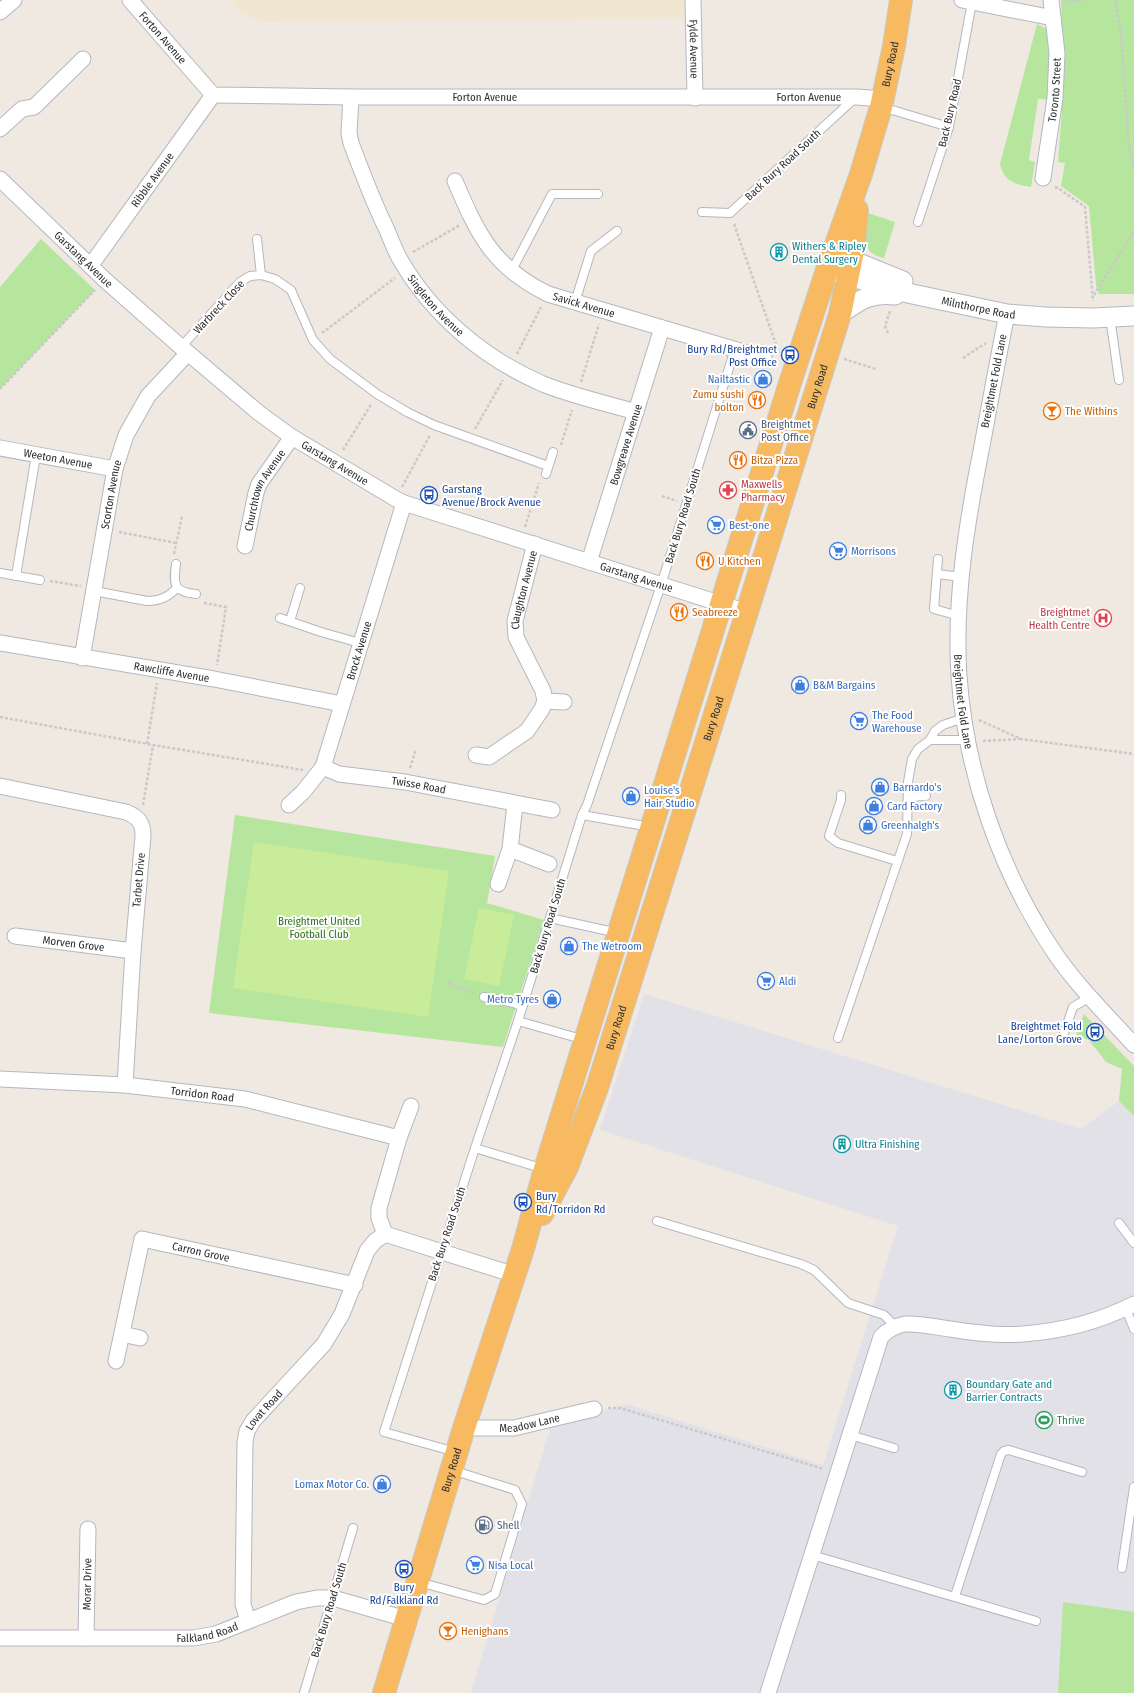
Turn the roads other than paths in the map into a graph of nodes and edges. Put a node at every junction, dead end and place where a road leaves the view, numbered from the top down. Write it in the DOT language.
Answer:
graph roads {
  1 [pos="14,0"];
  2 [pos="130,0"];
  3 [pos="694,0"];
  4 [pos="901,0"];
  5 [pos="974,1"];
  6 [pos="1052,8"];
  7 [pos="0,12"];
  8 [pos="83,59"];
  9 [pos="213,95"];
  10 [pos="351,97"];
  11 [pos="856,97"];
  12 [pos="695,98"];
  13 [pos="882,103"];
  14 [pos="949,127"];
  15 [pos="0,129"];
  16 [pos="861,174"];
  17 [pos="1043,178"];
  18 [pos="455,181"];
  19 [pos="3,186"];
  20 [pos="598,194"];
  21 [pos="702,212"];
  22 [pos="918,222"];
  23 [pos="617,231"];
  24 [pos="257,239"];
  25 [pos="91,265"];
  26 [pos="828,268"];
  27 [pos="849,268"];
  28 [pos="511,272"];
  29 [pos="261,274"];
  30 [pos="934,299"];
  31 [pos="575,302"];
  32 [pos="840,314"];
  33 [pos="1007,314"];
  34 [pos="1134,316"];
  35 [pos="1110,317"];
  36 [pos="662,328"];
  37 [pos="735,349"];
  38 [pos="185,350"];
  39 [pos="764,358"];
  40 [pos="1119,380"];
  41 [pos="636,412"];
  42 [pos="292,437"];
  43 [pos="0,448"];
  44 [pos="553,452"];
  45 [pos="36,455"];
  46 [pos="115,469"];
  47 [pos="400,501"];
  48 [pos="535,544"];
  49 [pos="245,546"];
  50 [pos="938,559"];
  51 [pos="590,562"];
  52 [pos="176,564"];
  53 [pos="0,573"];
  54 [pos="936,574"];
  55 [pos="16,576"];
  56 [pos="962,578"];
  57 [pos="40,580"];
  58 [pos="661,585"];
  59 [pos="177,588"];
  60 [pos="300,588"];
  61 [pos="94,589"];
  62 [pos="197,598"];
  63 [pos="721,604"];
  64 [pos="748,612"];
  65 [pos="959,614"];
  66 [pos="280,618"];
  67 [pos="290,621"];
  68 [pos="0,643"];
  69 [pos="360,643"];
  70 [pos="82,658"];
  71 [pos="545,701"];
  72 [pos="564,702"];
  73 [pos="342,704"];
  74 [pos="963,714"];
  75 [pos="930,740"];
  76 [pos="974,741"];
  77 [pos="483,761"];
  78 [pos="323,767"];
  79 [pos="0,786"];
  80 [pos="841,795"];
  81 [pos="926,796"];
  82 [pos="908,797"];
  83 [pos="515,804"];
  84 [pos="289,805"];
  85 [pos="552,810"];
  86 [pos="582,815"];
  87 [pos="652,827"];
  88 [pos="510,849"];
  89 [pos="897,861"];
  90 [pos="550,864"];
  91 [pos="498,884"];
  92 [pos="550,918"];
  93 [pos="619,933"];
  94 [pos="15,936"];
  95 [pos="133,951"];
  96 [pos="484,997"];
  97 [pos="1090,997"];
  98 [pos="522,1007"];
  99 [pos="518,1021"];
  100 [pos="838,1038"];
  101 [pos="1062,1039"];
  102 [pos="586,1041"];
  103 [pos="1134,1045"];
  104 [pos="0,1079"];
  105 [pos="125,1085"];
  106 [pos="411,1106"];
  107 [pos="399,1138"];
  108 [pos="475,1148"];
  109 [pos="545,1169"];
  110 [pos="657,1221"];
  111 [pos="1119,1222"];
  112 [pos="385,1234"];
  113 [pos="1134,1243"];
  114 [pos="523,1249"];
  115 [pos="442,1253"];
  116 [pos="514,1275"];
  117 [pos="355,1285"];
  118 [pos="1130,1306"];
  119 [pos="895,1326"];
  120 [pos="1134,1329"];
  121 [pos="122,1334"];
  122 [pos="140,1338"];
  123 [pos="116,1362"];
  124 [pos="594,1409"];
  125 [pos="464,1428"];
  126 [pos="850,1435"];
  127 [pos="894,1448"];
  128 [pos="454,1461"];
  129 [pos="1082,1472"];
  130 [pos="1134,1487"];
  131 [pos="353,1528"];
  132 [pos="88,1529"];
  133 [pos="812,1555"];
  134 [pos="1122,1568"];
  135 [pos="418,1582"];
  136 [pos="955,1596"];
  137 [pos="333,1598"];
  138 [pos="406,1619"];
  139 [pos="248,1621"];
  140 [pos="1036,1621"];
  141 [pos="0,1638"];
  142 [pos="86,1638"];
  143 [pos="304,1693"];
  144 [pos="384,1693"];
  145 [pos="768,1693"];
  1 -- 7 [label="street"];
  2 -- 9 [label="street, Forton Avenue"];
  3 -- 12 [label="street, Fylde Avenue"];
  4 -- 13 [label="highway, Bury Road"];
  5 -- 6 [label="street"];
  5 -- 14 [label="lane, Back Bury Road"];
  6 -- 17 [label="street, Toronto Street"];
  8 -- 15 [label="street"];
  9 -- 10 [label="street, Forton Avenue"];
  9 -- 25 [label="street, Ribble Avenue"];
  10 -- 12 [label="street, Forton Avenue"];
  10 -- 41 [label="street, Singleton Avenue"];
  11 -- 12 [label="street, Forton Avenue"];
  11 -- 13 [label="street, Forton Avenue"];
  11 -- 21 [label="lane, Back Bury Road South"];
  13 -- 14 [label="lane"];
  13 -- 16 [label="highway, Bury Road"];
  14 -- 22 [label="lane, Back Bury Road"];
  16 -- 26 [label="highway, Bury Road"];
  16 -- 27 [label="highway, Bury Road"];
  18 -- 28 [label="street, Savick Avenue"];
  19 -- 25 [label="street, Garstang Avenue"];
  20 -- 28 [label="lane"];
  23 -- 31 [label="lane"];
  24 -- 29 [label="lane"];
  25 -- 38 [label="street, Garstang Avenue"];
  26 -- 27 [label="street, Milnthorpe Road"];
  26 -- 63 [label="highway, Bury Road"];
  27 -- 30 [label="street, Milnthorpe Road"];
  27 -- 32 [label="highway, Bury Road"];
  28 -- 31 [label="street, Savick Avenue"];
  29 -- 38 [label="lane, Warbreck Close"];
  29 -- 44 [label="lane"];
  30 -- 32 [label="street"];
  30 -- 33 [label="street, Milnthorpe Road"];
  31 -- 36 [label="street, Savick Avenue"];
  32 -- 64 [label="highway, Bury Road"];
  33 -- 35 [label="street, Milnthorpe Road"];
  33 -- 56 [label="street, Breightmet Fold Lane"];
  34 -- 35 [label="street, Milnthorpe Road"];
  35 -- 40 [label="lane"];
  36 -- 37 [label="street, Savick Avenue"];
  36 -- 41 [label="street, Bowgreave Avenue"];
  37 -- 39 [label="street, Savick Avenue"];
  37 -- 58 [label="lane, Back Bury Road South"];
  38 -- 42 [label="street, Garstang Avenue"];
  38 -- 46 [label="street, Scorton Avenue"];
  41 -- 51 [label="street, Bowgreave Avenue"];
  42 -- 47 [label="street, Garstang Avenue"];
  42 -- 49 [label="street, Churchtown Avenue"];
  43 -- 45 [label="street, Weeton Avenue"];
  45 -- 46 [label="street, Weeton Avenue"];
  45 -- 55 [label="lane"];
  46 -- 61 [label="street, Scorton Avenue"];
  47 -- 48 [label="street, Garstang Avenue"];
  47 -- 69 [label="street, Brock Avenue"];
  48 -- 51 [label="street, Garstang Avenue"];
  48 -- 71 [label="street, Claughton Avenue"];
  50 -- 54 [label="lane"];
  51 -- 58 [label="street, Garstang Avenue"];
  52 -- 59 [label="lane"];
  53 -- 55 [label="lane"];
  54 -- 56 [label="lane"];
  54 -- 65 [label="lane"];
  55 -- 57 [label="lane"];
  56 -- 65 [label="street, Breightmet Fold Lane"];
  58 -- 63 [label="street, Garstang Avenue"];
  58 -- 86 [label="lane, Back Bury Road South"];
  59 -- 61 [label="lane"];
  59 -- 62 [label="lane"];
  60 -- 67 [label="lane"];
  61 -- 70 [label="street, Scorton Avenue"];
  63 -- 64 [label="street, Garstang Avenue"];
  63 -- 87 [label="highway, Bury Road"];
  64 -- 114 [label="highway, Bury Road"];
  65 -- 74 [label="street, Breightmet Fold Lane"];
  66 -- 67 [label="lane"];
  67 -- 69 [label="lane"];
  68 -- 70 [label="street, Rawcliffe Avenue"];
  69 -- 73 [label="street, Brock Avenue"];
  70 -- 73 [label="street, Rawcliffe Avenue"];
  71 -- 72 [label="street"];
  71 -- 77 [label="street"];
  73 -- 78 [label="street, Brock Avenue"];
  74 -- 75 [label="lane"];
  74 -- 76 [label="street, Breightmet Fold Lane"];
  75 -- 76 [label="lane"];
  75 -- 82 [label="lane"];
  76 -- 97 [label="street, Breightmet Fold Lane"];
  78 -- 83 [label="street, Twisse Road"];
  78 -- 84 [label="street, Brock Avenue"];
  79 -- 95 [label="street, Tarbet Drive"];
  80 -- 89 [label="lane"];
  81 -- 82 [label="lane"];
  82 -- 89 [label="lane"];
  83 -- 85 [label="street, Twisse Road"];
  83 -- 88 [label="street"];
  86 -- 87 [label="lane"];
  86 -- 92 [label="lane, Back Bury Road South"];
  87 -- 93 [label="highway, Bury Road"];
  88 -- 90 [label="street"];
  88 -- 91 [label="street"];
  89 -- 100 [label="lane"];
  92 -- 93 [label="lane"];
  92 -- 98 [label="lane, Back Bury Road South"];
  93 -- 102 [label="highway, Bury Road"];
  94 -- 95 [label="street, Morven Grove"];
  95 -- 105 [label="street, Tarbet Drive"];
  96 -- 98 [label="lane"];
  97 -- 101 [label="lane"];
  97 -- 103 [label="street, Breightmet Fold Lane"];
  98 -- 99 [label="lane, Back Bury Road South"];
  99 -- 102 [label="lane"];
  99 -- 108 [label="lane, Back Bury Road South"];
  102 -- 109 [label="highway, Bury Road"];
  104 -- 105 [label="street, Torridon Road"];
  105 -- 107 [label="street, Torridon Road"];
  106 -- 107 [label="street"];
  107 -- 112 [label="street"];
  108 -- 109 [label="lane"];
  108 -- 115 [label="lane, Back Bury Road South"];
  109 -- 114 [label="highway, Bury Road"];
  110 -- 119 [label="lane"];
  111 -- 113 [label="lane"];
  112 -- 115 [label="street"];
  112 -- 117 [label="street, Lovat Road"];
  114 -- 116 [label="highway, Bury Road"];
  115 -- 116 [label="street"];
  115 -- 128 [label="lane, Back Bury Road South"];
  116 -- 125 [label="highway, Bury Road"];
  117 -- 121 [label="street, Carron Grove"];
  117 -- 139 [label="street, Lovat Road"];
  118 -- 119 [label="street"];
  118 -- 120 [label="lane"];
  119 -- 126 [label="street"];
  121 -- 122 [label="street"];
  121 -- 123 [label="street, Carron Grove"];
  124 -- 125 [label="street, Meadow Lane"];
  125 -- 128 [label="highway, Bury Road"];
  126 -- 127 [label="lane"];
  126 -- 133 [label="street"];
  128 -- 135 [label="highway, Bury Road"];
  128 -- 135 [label="lane"];
  129 -- 136 [label="lane"];
  130 -- 134 [label="lane"];
  131 -- 137 [label="lane, Back Bury Road South"];
  132 -- 142 [label="street, Morar Drive"];
  133 -- 136 [label="lane"];
  133 -- 145 [label="street"];
  135 -- 138 [label="highway, Bury Road"];
  136 -- 140 [label="lane"];
  137 -- 138 [label="street, Falkland Road"];
  137 -- 139 [label="street, Falkland Road"];
  137 -- 143 [label="lane, Back Bury Road South"];
  138 -- 144 [label="highway, Bury Road"];
  139 -- 142 [label="street, Falkland Road"];
  141 -- 142 [label="street, Falkland Road"];
}
